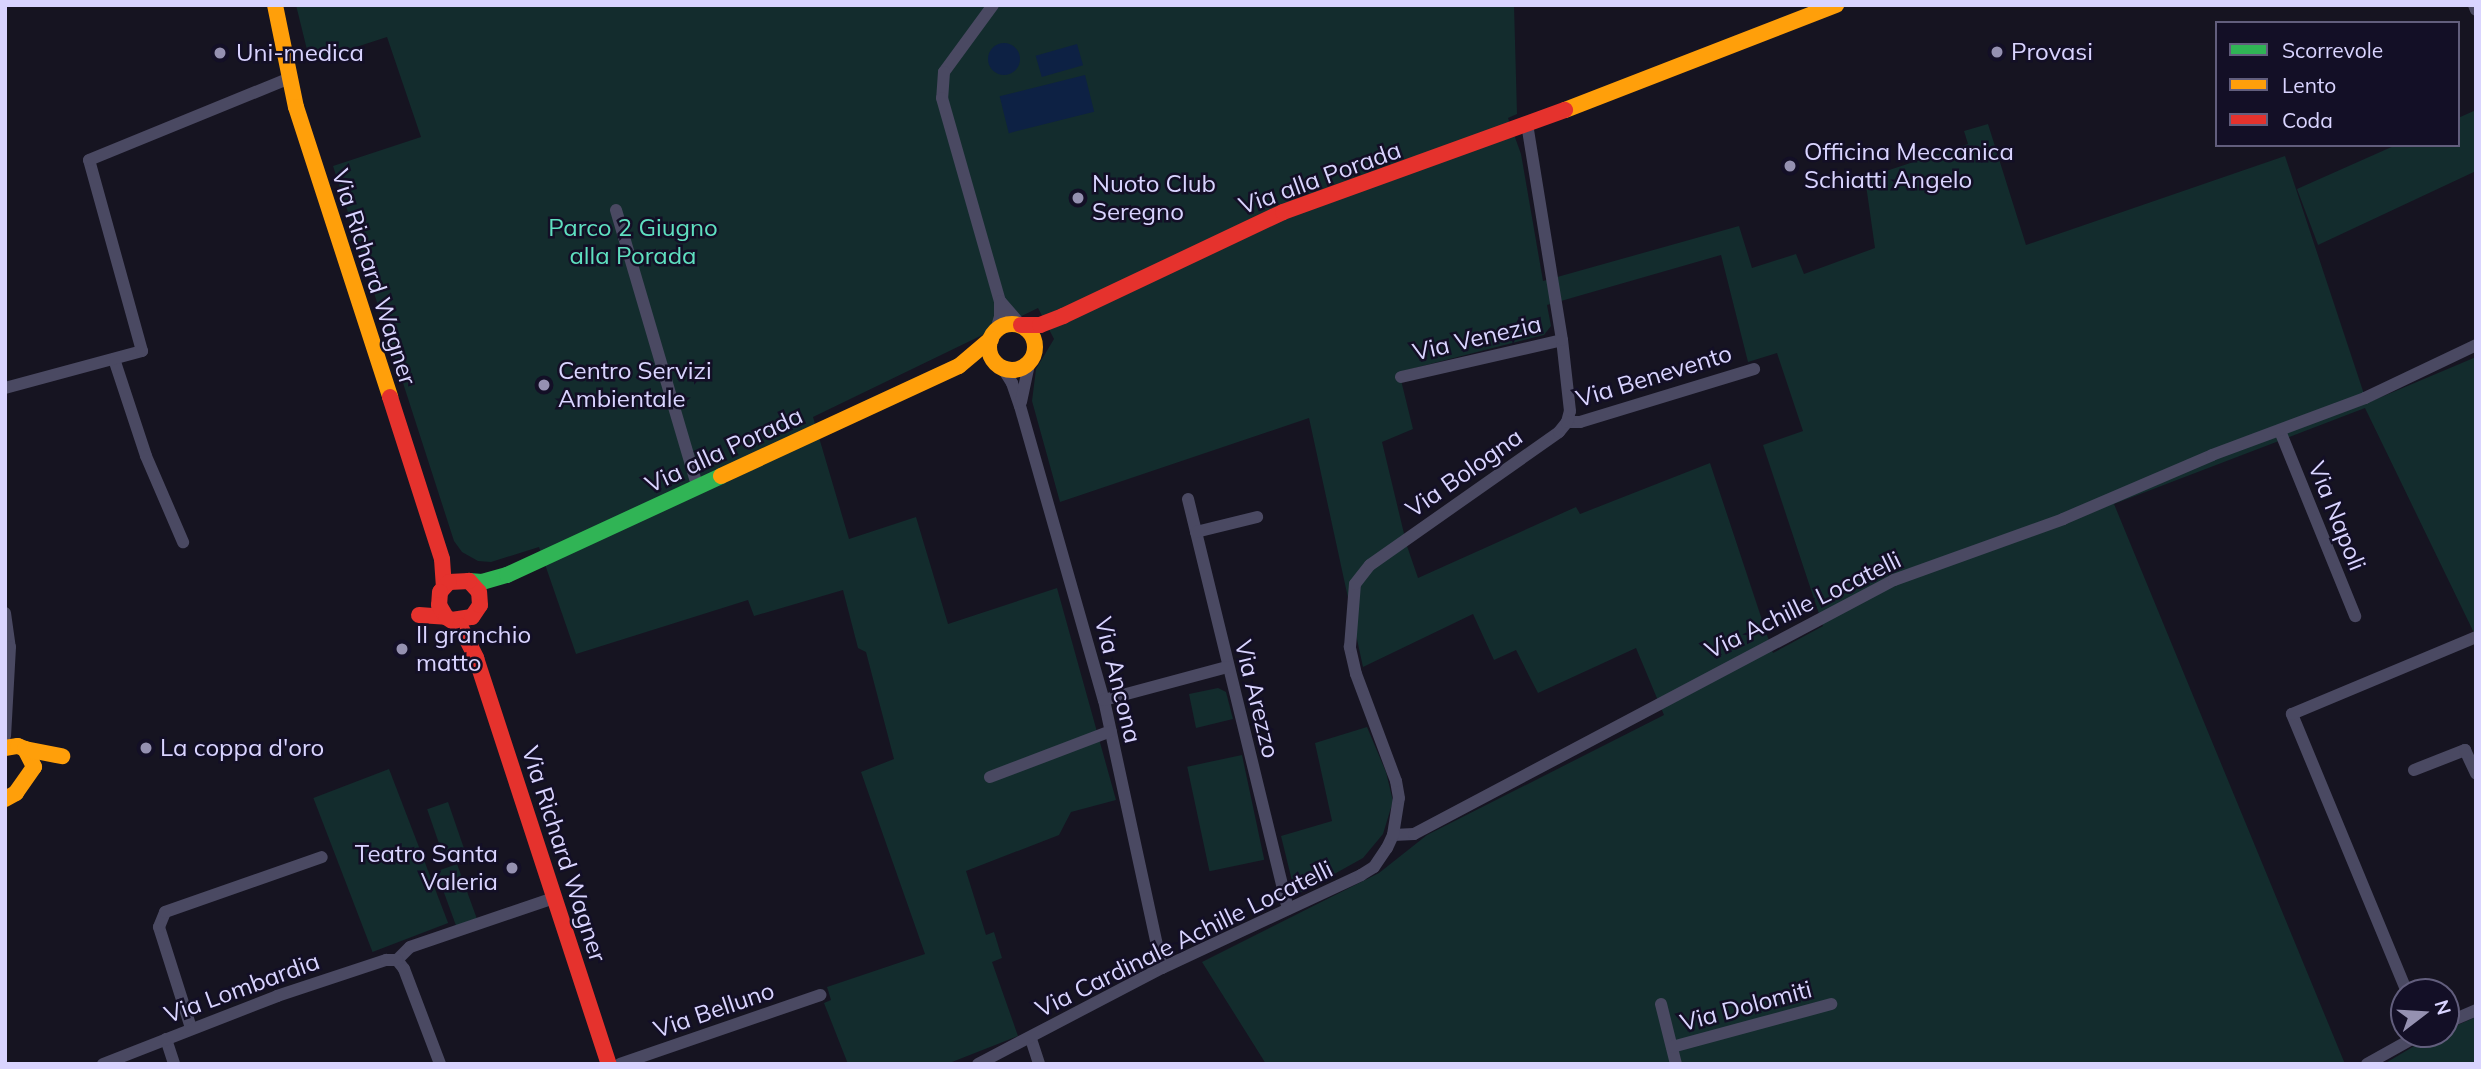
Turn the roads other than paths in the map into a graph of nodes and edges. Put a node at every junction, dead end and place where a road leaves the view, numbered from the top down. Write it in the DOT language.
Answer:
graph roads {
  1 [pos="275,5"];
  2 [pos="993,5"];
  3 [pos="1836,5"];
  4 [pos="2474,5"];
  5 [pos="2476,10"];
  6 [pos="290,78"];
  7 [pos="1524,126"];
  8 [pos="616,210"];
  9 [pos="1000,301"];
  10 [pos="1063,316"];
  11 [pos="1021,326"];
  12 [pos="993,336"];
  13 [pos="1562,340"];
  14 [pos="2476,345"];
  15 [pos="1032,358"];
  16 [pos="114,359"];
  17 [pos="999,365"];
  18 [pos="959,366"];
  19 [pos="1754,369"];
  20 [pos="1401,377"];
  21 [pos="5,388"];
  22 [pos="1020,406"];
  23 [pos="1567,422"];
  24 [pos="2280,431"];
  25 [pos="697,486"];
  26 [pos="1188,499"];
  27 [pos="1257,517"];
  28 [pos="1196,531"];
  29 [pos="183,542"];
  30 [pos="442,559"];
  31 [pos="507,575"];
  32 [pos="466,580"];
  33 [pos="441,592"];
  34 [pos="478,609"];
  35 [pos="5,613"];
  36 [pos="2356,616"];
  37 [pos="449,618"];
  38 [pos="2476,637"];
  39 [pos="476,657"];
  40 [pos="1227,667"];
  41 [pos="1104,700"];
  42 [pos="1111,732"];
  43 [pos="13,745"];
  44 [pos="2414,770"];
  45 [pos="2476,774"];
  46 [pos="31,775"];
  47 [pos="990,777"];
  48 [pos="7,801"];
  49 [pos="1393,835"];
  50 [pos="322,857"];
  51 [pos="554,898"];
  52 [pos="1288,909"];
  53 [pos="397,960"];
  54 [pos="1162,968"];
  55 [pos="2401,978"];
  56 [pos="820,995"];
  57 [pos="1661,1004"];
  58 [pos="1831,1004"];
  59 [pos="191,1028"];
  60 [pos="166,1039"];
  61 [pos="1031,1039"];
  62 [pos="1672,1047"];
  63 [pos="2396,1048"];
  64 [pos="103,1064"];
  65 [pos="174,1064"];
  66 [pos="440,1064"];
  67 [pos="608,1064"];
  68 [pos="620,1064"];
  69 [pos="978,1064"];
  70 [pos="1039,1064"];
  71 [pos="1676,1064"];
  72 [pos="2367,1064"];
  1 -- 6 [label="street, Via Richard Wagner"];
  2 -- 9 [label="street"];
  3 -- 7 [label="street, Via alla Porada"];
  4 -- 5 [label="street"];
  6 -- 16 [label="street"];
  6 -- 30 [label="street, Via Richard Wagner"];
  7 -- 10 [label="street, Via alla Porada"];
  7 -- 13 [label="street"];
  8 -- 25 [label="street"];
  9 -- 11 [label="street"];
  9 -- 12 [label="street"];
  10 -- 11 [label="street, Via alla Porada"];
  10 -- 15 [label="street, Via alla Porada"];
  11 -- 12 [label="street"];
  11 -- 15 [label="street"];
  12 -- 17 [label="street"];
  12 -- 18 [label="street, Via alla Porada"];
  13 -- 20 [label="street, Via Venezia"];
  13 -- 23 [label="street"];
  14 -- 24 [label="street, Via Achille Locatelli"];
  15 -- 17 [label="street"];
  15 -- 22 [label="street, Via Ancona"];
  16 -- 21 [label="street"];
  16 -- 29 [label="street"];
  17 -- 18 [label="street, Via alla Porada"];
  17 -- 22 [label="street, Via Ancona"];
  18 -- 25 [label="street, Via alla Porada"];
  19 -- 23 [label="street, Via Benevento"];
  22 -- 41 [label="street, Via Ancona"];
  23 -- 49 [label="street, Via Bologna"];
  24 -- 36 [label="street, Via Napoli"];
  24 -- 49 [label="street, Via Achille Locatelli"];
  25 -- 31 [label="street, Via alla Porada"];
  26 -- 28 [label="street, Via Arezzo"];
  27 -- 28 [label="street"];
  28 -- 40 [label="street, Via Arezzo"];
  30 -- 32 [label="street, Via Richard Wagner"];
  30 -- 33 [label="street, Via Richard Wagner"];
  31 -- 32 [label="street, Via alla Porada"];
  31 -- 34 [label="street, Via alla Porada"];
  32 -- 33 [label="street"];
  32 -- 34 [label="street"];
  33 -- 37 [label="street"];
  34 -- 37 [label="street"];
  34 -- 39 [label="street, Via Richard Wagner"];
  35 -- 43 [label="street"];
  37 -- 39 [label="street, Via Richard Wagner"];
  38 -- 55 [label="street"];
  39 -- 51 [label="street, Via Richard Wagner"];
  40 -- 41 [label="street"];
  40 -- 52 [label="street, Via Arezzo"];
  41 -- 42 [label="street, Via Ancona"];
  42 -- 47 [label="street"];
  42 -- 54 [label="street, Via Ancona"];
  43 -- 46 [label="street"];
  43 -- 46 [label="street"];
  44 -- 45 [label="street"];
  46 -- 48 [label="street"];
  49 -- 52 [label="street, Via Cardinale Achille Locatelli"];
  50 -- 59 [label="street"];
  51 -- 53 [label="street"];
  51 -- 67 [label="street, Via Richard Wagner"];
  52 -- 54 [label="street, Via Cardinale Achille Locatelli"];
  53 -- 59 [label="street, Via Lombardia"];
  53 -- 66 [label="street"];
  54 -- 61 [label="street, Via Cardinale Achille Locatelli"];
  56 -- 68 [label="street, Via Belluno"];
  57 -- 62 [label="street, Via Dolomiti"];
  58 -- 62 [label="street, Via Dolomiti"];
  59 -- 60 [label="street, Via Lombardia"];
  60 -- 64 [label="street, Via Lombardia"];
  60 -- 65 [label="street"];
  61 -- 69 [label="street, Via Cardinale Achille Locatelli"];
  61 -- 70 [label="street"];
  62 -- 71 [label="street, Via Dolomiti"];
  63 -- 72 [label="street"];
}
